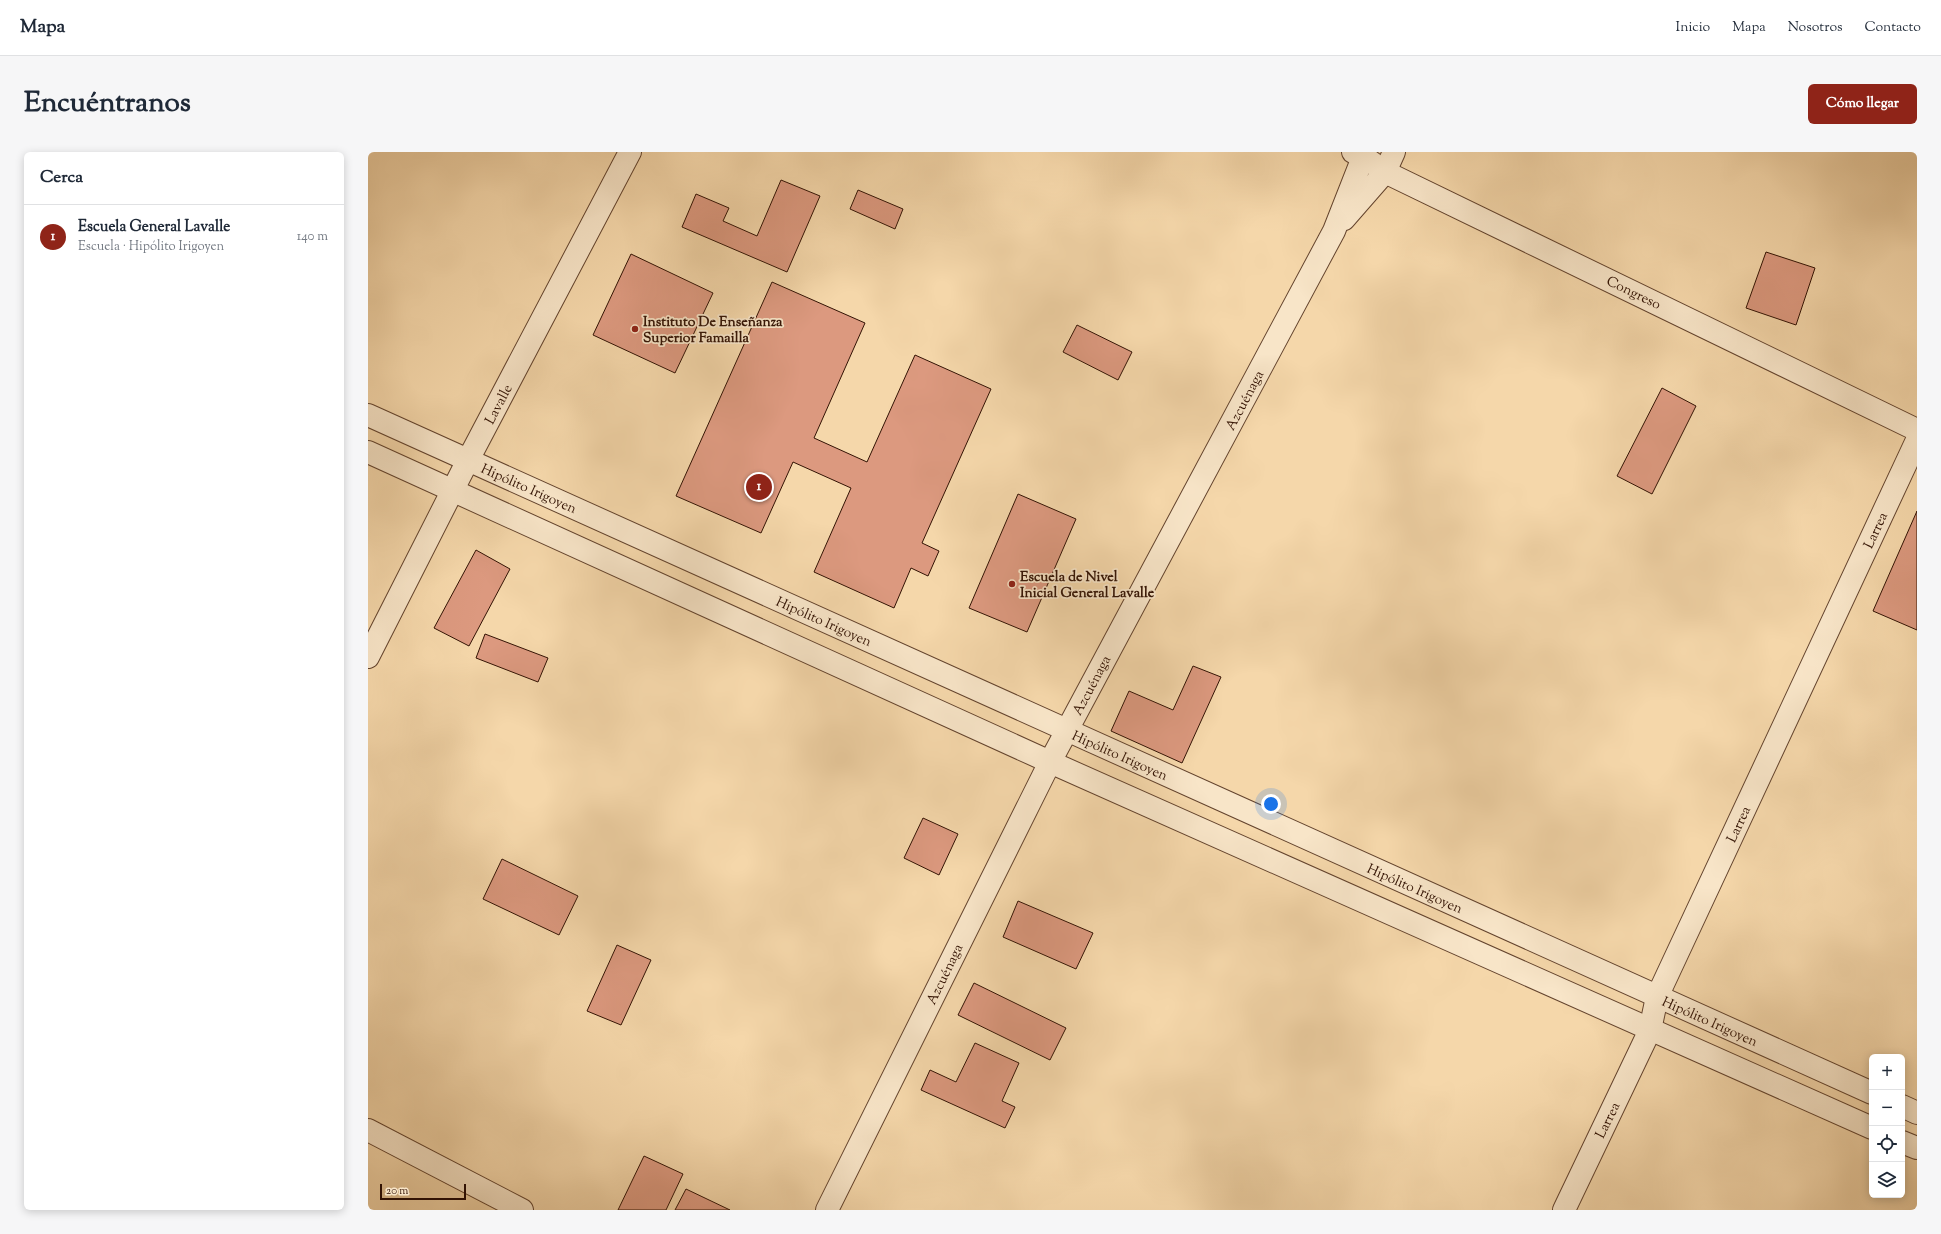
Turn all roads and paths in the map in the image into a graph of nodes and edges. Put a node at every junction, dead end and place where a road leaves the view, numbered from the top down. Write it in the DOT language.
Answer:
graph roads {
  1 [pos="630,152"];
  2 [pos="1394,152"];
  3 [pos="1360,153"];
  4 [pos="1385,172"];
  5 [pos="1334,231"];
  6 [pos="368,415"];
  7 [pos="1917,430"];
  8 [pos="1917,440"];
  9 [pos="368,452"];
  10 [pos="468,460"];
  11 [pos="453,491"];
  12 [pos="368,657"];
  13 [pos="1066,731"];
  14 [pos="1050,762"];
  15 [pos="1657,997"];
  16 [pos="1650,1030"];
  17 [pos="1869,1092"];
  18 [pos="1905,1107"];
  19 [pos="1917,1113"];
  20 [pos="1869,1127"];
  21 [pos="368,1130"];
  22 [pos="1905,1143"];
  23 [pos="1917,1148"];
  24 [pos="522,1210"];
  25 [pos="827,1210"];
  26 [pos="1564,1210"];
  1 -- 10 [label="street, Lavalle"];
  2 -- 4 [label="street, Azcuénaga"];
  3 -- 4 [label="street, Congreso"];
  3 -- 5 [label="street, Azcuénaga"];
  4 -- 5 [label="street, Azcuénaga"];
  4 -- 7 [label="street, Congreso"];
  5 -- 13 [label="street, Azcuénaga"];
  6 -- 10 [label="street, Hipólito Irigoyen"];
  8 -- 15 [label="street, Larrea"];
  9 -- 11 [label="street"];
  10 -- 11 [label="street, Lavalle"];
  10 -- 13 [label="street, Hipólito Irigoyen"];
  11 -- 12 [label="street, Lavalle"];
  11 -- 14 [label="street"];
  13 -- 14 [label="street, Azcuénaga"];
  13 -- 15 [label="street, Hipólito Irigoyen"];
  14 -- 16 [label="street"];
  14 -- 25 [label="street, Azcuénaga"];
  15 -- 16 [label="street, Larrea"];
  15 -- 17 [label="street, Hipólito Irigoyen"];
  16 -- 20 [label="street"];
  16 -- 26 [label="street, Larrea"];
  18 -- 19 [label="street"];
  21 -- 24 [label="street"];
  22 -- 23 [label="street"];
}
